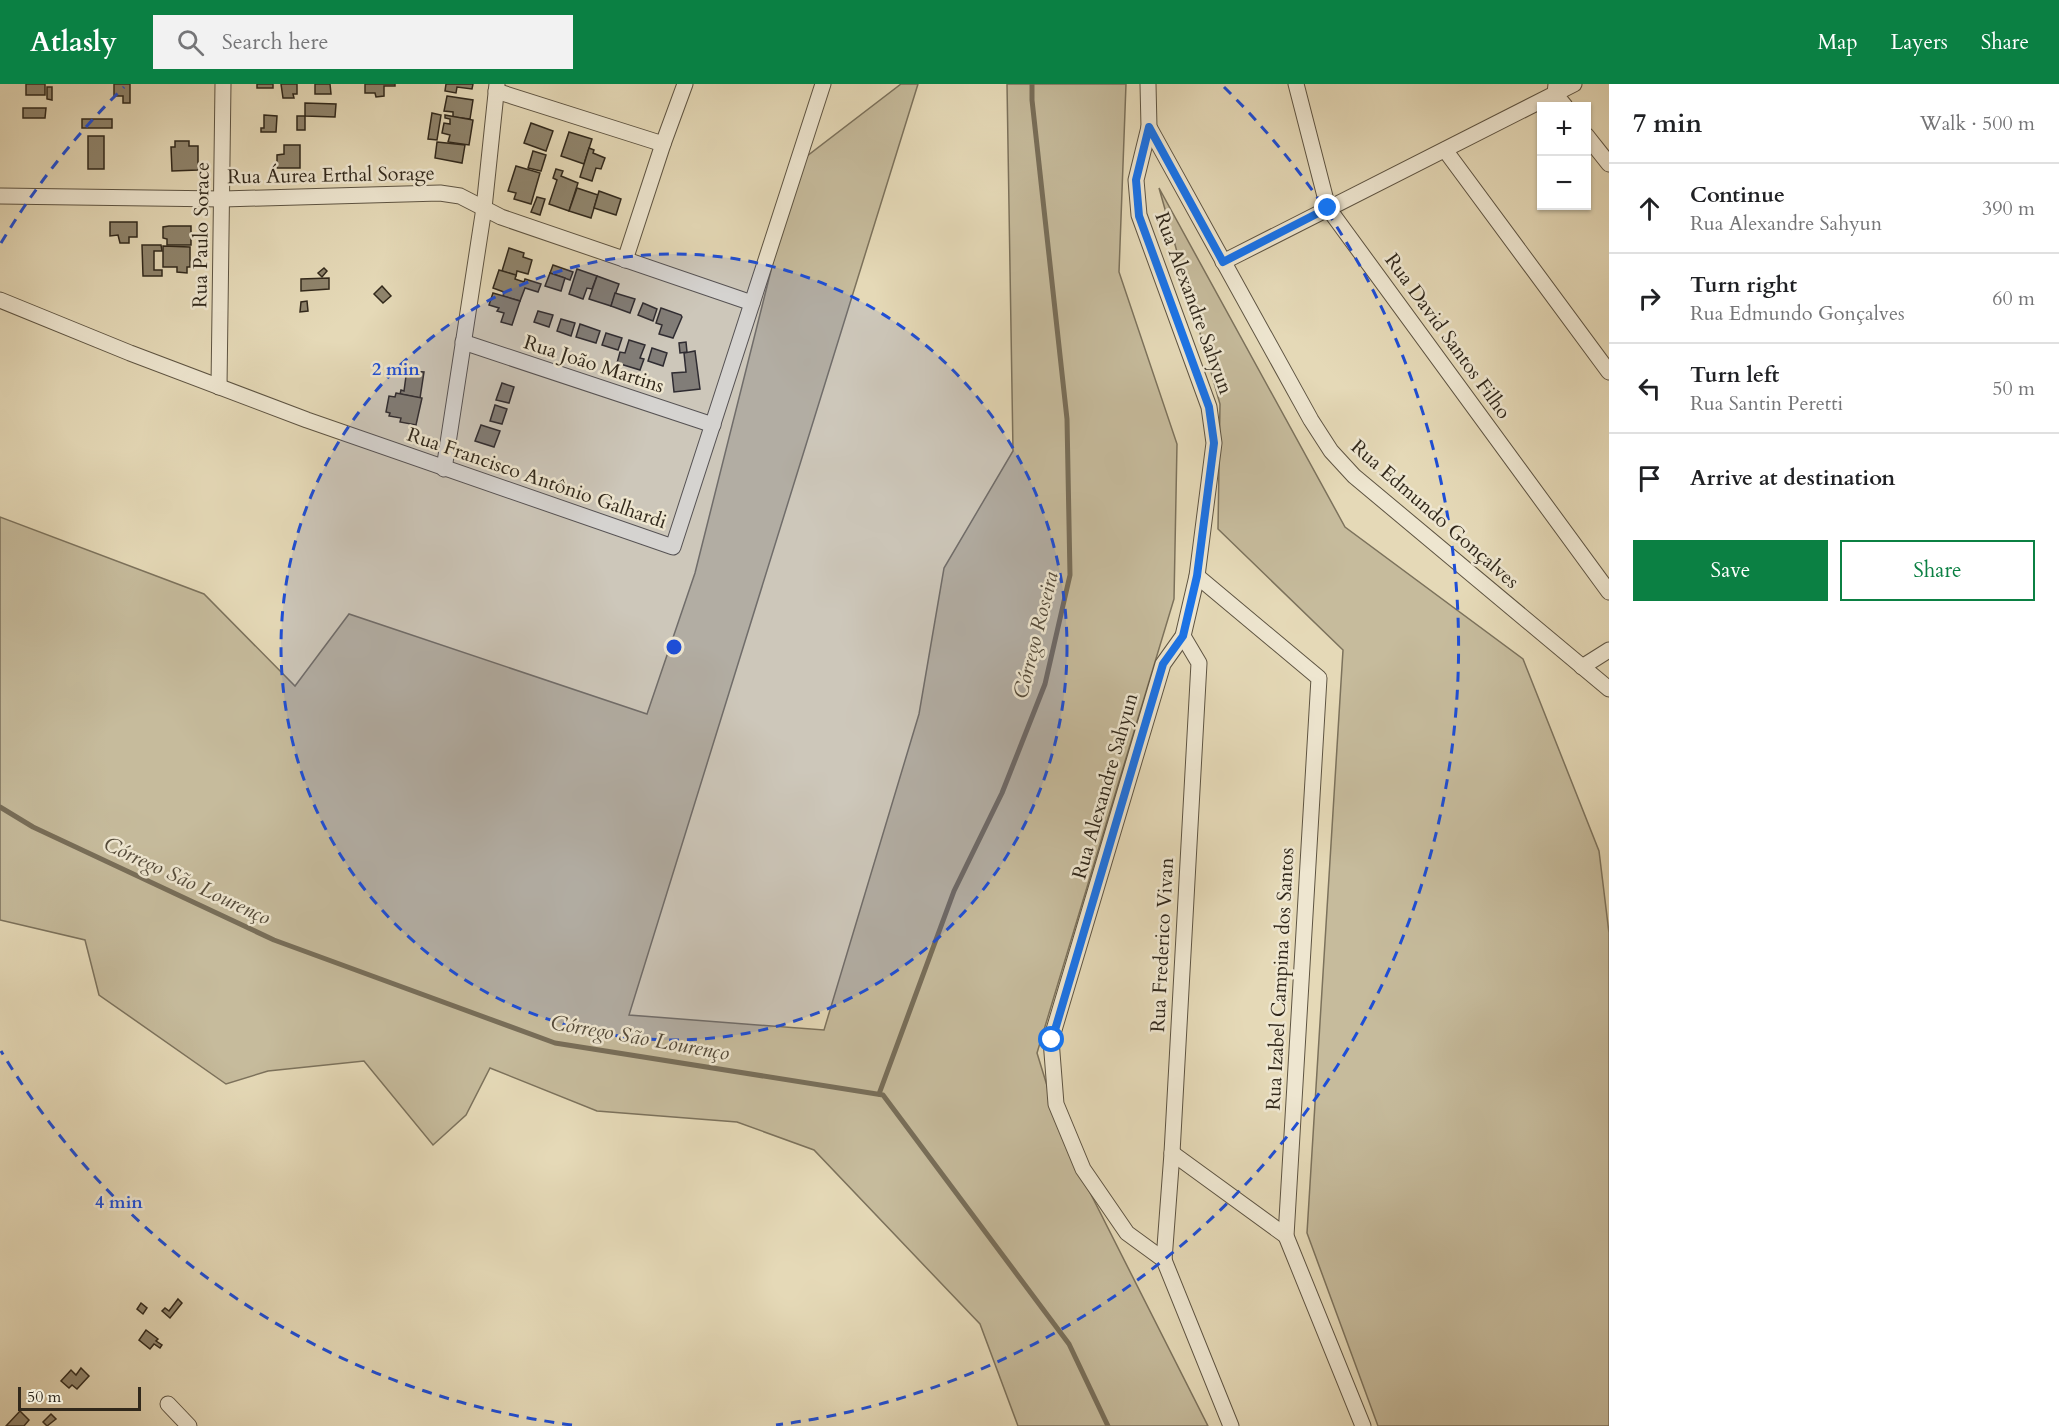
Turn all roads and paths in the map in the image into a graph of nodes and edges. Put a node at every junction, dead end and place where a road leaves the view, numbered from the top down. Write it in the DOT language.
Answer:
graph roads {
  1 [pos="223,84"];
  2 [pos="685,84"];
  3 [pos="823,84"];
  4 [pos="1148,84"];
  5 [pos="1296,84"];
  6 [pos="1574,84"];
  7 [pos="497,87"];
  8 [pos="1556,89"];
  9 [pos="1149,127"];
  10 [pos="1591,140"];
  11 [pos="663,144"];
  12 [pos="1445,150"];
  13 [pos="1609,164"];
  14 [pos="0,196"];
  15 [pos="222,199"];
  16 [pos="484,208"];
  17 [pos="1328,208"];
  18 [pos="625,260"];
  19 [pos="1223,262"];
  20 [pos="0,300"];
  21 [pos="752,303"];
  22 [pos="463,342"];
  23 [pos="1609,372"];
  24 [pos="219,387"];
  25 [pos="713,425"];
  26 [pos="444,469"];
  27 [pos="1197,576"];
  28 [pos="1609,592"];
  29 [pos="1183,636"];
  30 [pos="1609,650"];
  31 [pos="1582,667"];
  32 [pos="1609,689"];
  33 [pos="1172,1153"];
  34 [pos="1286,1236"];
  35 [pos="1164,1260"];
  36 [pos="168,1404"];
  37 [pos="189,1426"];
  38 [pos="1231,1426"];
  39 [pos="1363,1426"];
  1 -- 15 [label="street, Rua Paulo Sorace"];
  2 -- 11 [label="street"];
  3 -- 21 [label="street, Rua Francisco Antônio Galhardi"];
  4 -- 9 [label="street, Rua Edmundo Gonçalves"];
  5 -- 17 [label="street, Rua David Santos Filho"];
  6 -- 8 [label="street"];
  7 -- 11 [label="street"];
  7 -- 16 [label="street"];
  8 -- 12 [label="street"];
  9 -- 19 [label="street, Rua Edmundo Gonçalves"];
  9 -- 27 [label="street, Rua Alexandre Sahyun"];
  10 -- 13 [label="street"];
  11 -- 18 [label="street"];
  12 -- 17 [label="street"];
  12 -- 23 [label="street"];
  14 -- 15 [label="street, Rua Áurea Erthal Sorage"];
  15 -- 16 [label="street, Rua Áurea Erthal Sorage"];
  15 -- 24 [label="street, Rua Paulo Sorace"];
  16 -- 18 [label="street, Rua Áurea Erthal Sorage"];
  16 -- 22 [label="street"];
  17 -- 19 [label="street"];
  17 -- 28 [label="street, Rua David Santos Filho"];
  18 -- 21 [label="street, Rua Áurea Erthal Sorage"];
  19 -- 31 [label="street, Rua Edmundo Gonçalves"];
  20 -- 24 [label="street, Rua Francisco Antônio Galhardi"];
  21 -- 25 [label="street, Rua Francisco Antônio Galhardi"];
  22 -- 25 [label="street, Rua João Martins"];
  22 -- 26 [label="street"];
  24 -- 26 [label="street, Rua Francisco Antônio Galhardi"];
  25 -- 26 [label="street, Rua Francisco Antônio Galhardi"];
  27 -- 29 [label="street, Rua Alexandre Sahyun"];
  27 -- 34 [label="street, Rua Izabel Campina dos Santos"];
  29 -- 33 [label="street, Rua Frederico Vivan"];
  29 -- 35 [label="street, Rua Alexandre Sahyun"];
  30 -- 31 [label="street"];
  31 -- 32 [label="street, Rua Edmundo Gonçalves"];
  33 -- 34 [label="street"];
  33 -- 35 [label="street, Rua Frederico Vivan"];
  34 -- 39 [label="street, Rua Izabel Campina dos Santos"];
  35 -- 38 [label="street"];
  36 -- 37 [label="street"];
}
